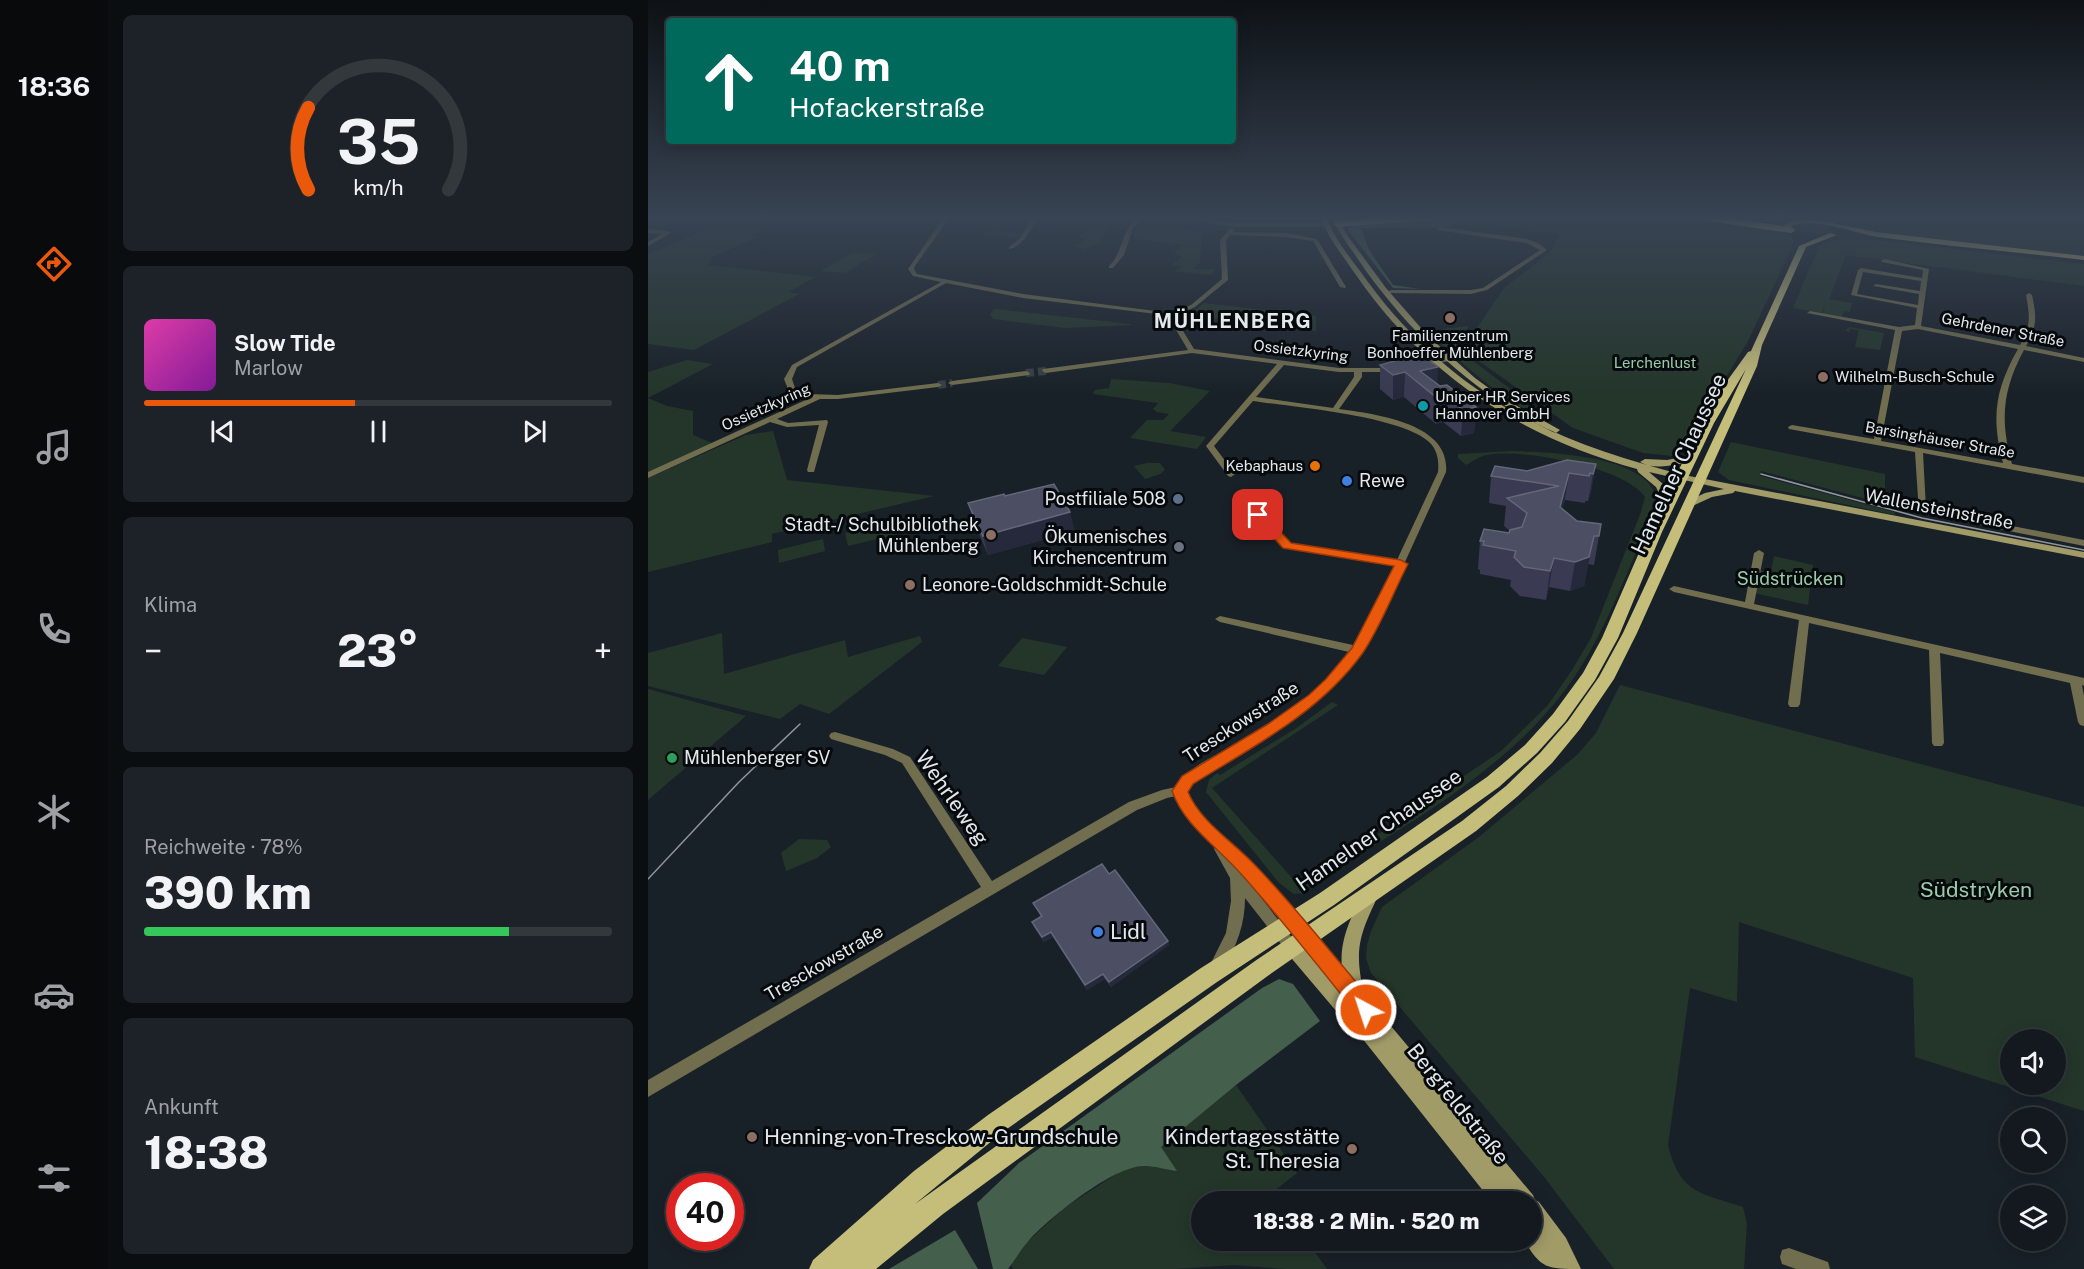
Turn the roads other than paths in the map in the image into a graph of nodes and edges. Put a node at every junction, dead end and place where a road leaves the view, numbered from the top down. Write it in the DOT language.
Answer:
graph roads {
  1 [pos="918,276"];
  2 [pos="1225,276"];
  3 [pos="1337,276"];
  4 [pos="1362,276"];
  5 [pos="1375,276"];
  6 [pos="1507,276"];
  7 [pos="1789,276"];
  8 [pos="1860,276"];
  9 [pos="1901,276"];
  10 [pos="1925,276"];
  11 [pos="1925,280"];
  12 [pos="944,282"];
  13 [pos="1343,286"];
  14 [pos="1876,286"];
  15 [pos="1388,292"];
  16 [pos="1923,293"];
  17 [pos="1372,294"];
  18 [pos="2029,295"];
  19 [pos="1920,307"];
  20 [pos="1810,313"];
  21 [pos="1171,315"];
  22 [pos="1918,327"];
  23 [pos="1899,329"];
  24 [pos="1757,345"];
  25 [pos="2020,348"];
  26 [pos="1192,351"];
  27 [pos="2084,360"];
  28 [pos="1441,361"];
  29 [pos="1282,363"];
  30 [pos="1409,368"];
  31 [pos="1398,369"];
  32 [pos="1046,371"];
  33 [pos="1358,371"];
  34 [pos="1026,373"];
  35 [pos="952,383"];
  36 [pos="938,385"];
  37 [pos="819,397"];
  38 [pos="1252,399"];
  39 [pos="1334,411"];
  40 [pos="772,420"];
  41 [pos="1792,427"];
  42 [pos="1877,443"];
  43 [pos="1919,450"];
  44 [pos="1693,458"];
  45 [pos="1645,462"];
  46 [pos="1632,465"];
  47 [pos="2008,466"];
  48 [pos="811,470"];
  49 [pos="1232,474"];
  50 [pos="648,475"];
  51 [pos="1684,475"];
  52 [pos="1700,479"];
  53 [pos="2084,480"];
  54 [pos="1746,490"];
  55 [pos="1787,497"];
  56 [pos="1669,504"];
  57 [pos="1688,505"];
  58 [pos="1258,515"];
  59 [pos="2084,543"];
  60 [pos="1759,553"];
  61 [pos="2084,555"];
  62 [pos="1401,564"];
  63 [pos="1674,589"];
  64 [pos="1749,606"];
  65 [pos="1804,618"];
  66 [pos="1220,619"];
  67 [pos="1934,648"];
  68 [pos="1358,650"];
  69 [pos="2080,681"];
  70 [pos="1794,704"];
  71 [pos="2084,722"];
  72 [pos="835,736"];
  73 [pos="1938,743"];
  74 [pos="1180,791"];
  75 [pos="1218,842"];
  76 [pos="1237,878"];
  77 [pos="990,889"];
  78 [pos="1370,896"];
  79 [pos="1292,934"];
  80 [pos="1209,975"];
  81 [pos="1356,998"];
  82 [pos="648,1089"];
  83 [pos="1496,1191"];
  84 [pos="1517,1191"];
  85 [pos="1542,1222"];
  86 [pos="1542,1250"];
  87 [pos="1789,1257"];
  88 [pos="822,1269"];
  89 [pos="855,1269"];
  90 [pos="1569,1269"];
  91 [pos="1821,1269"];
  1 -- 12 [label="street"];
  2 -- 21 [label="street"];
  3 -- 13 [label="street"];
  4 -- 17 [label="main road"];
  5 -- 15 [label="main road"];
  6 -- 15 [label="street"];
  7 -- 24 [label="main road, Hamelner Chaussee"];
  8 -- 19 [label="street"];
  9 -- 11 [label="street"];
  10 -- 11 [label="street"];
  11 -- 16 [label="street"];
  12 -- 21 [label="street"];
  12 -- 37 [label="street"];
  14 -- 16 [label="street"];
  15 -- 17 [label="street"];
  15 -- 28 [label="main road"];
  16 -- 19 [label="street"];
  17 -- 28 [label="main road"];
  18 -- 25 [label="street"];
  19 -- 22 [label="street"];
  20 -- 23 [label="street, Gehrdener Straße"];
  21 -- 26 [label="street"];
  22 -- 23 [label="street, Gehrdener Straße"];
  22 -- 25 [label="street, Gehrdener Straße"];
  23 -- 42 [label="street"];
  24 -- 44 [label="main road, Hamelner Chaussee"];
  24 -- 52 [label="main road, Hamelner Chaussee"];
  25 -- 27 [label="street, Gehrdener Straße"];
  25 -- 47 [label="street"];
  26 -- 29 [label="street, Ossietzkyring"];
  26 -- 32 [label="street, Ossietzkyring"];
  28 -- 30 [label="street"];
  28 -- 45 [label="main road"];
  28 -- 46 [label="main road"];
  29 -- 33 [label="street, Ossietzkyring"];
  29 -- 38 [label="street"];
  31 -- 33 [label="street, Ossietzkyring"];
  33 -- 39 [label="street"];
  34 -- 35 [label="street"];
  36 -- 37 [label="street, Ossietzkyring"];
  37 -- 40 [label="street, Ossietzkyring"];
  38 -- 39 [label="street, Tresckowstraße"];
  38 -- 49 [label="street"];
  39 -- 62 [label="street, Tresckowstraße"];
  40 -- 48 [label="street"];
  40 -- 50 [label="street, Ossietzkyring"];
  41 -- 42 [label="street, Barsinghäuser Straße"];
  42 -- 43 [label="street, Barsinghäuser Straße"];
  43 -- 47 [label="street, Barsinghäuser Straße"];
  43 -- 59 [label="street"];
  44 -- 45 [label="main road"];
  44 -- 51 [label="main road, Hamelner Chaussee"];
  45 -- 51 [label="main road"];
  46 -- 51 [label="main road"];
  46 -- 56 [label="main road"];
  47 -- 53 [label="street, Barsinghäuser Straße"];
  51 -- 52 [label="main road"];
  51 -- 56 [label="main road, Hamelner Chaussee"];
  52 -- 54 [label="main road, Wallensteinstraße"];
  52 -- 55 [label="main road, Wallensteinstraße"];
  52 -- 57 [label="main road, Hamelner Chaussee"];
  54 -- 55 [label="main road, Wallensteinstraße"];
  54 -- 57 [label="main road"];
  55 -- 61 [label="main road, Wallensteinstraße"];
  56 -- 79 [label="main road, Hamelner Chaussee"];
  57 -- 78 [label="main road, Hamelner Chaussee"];
  58 -- 62 [label="street"];
  60 -- 64 [label="street"];
  62 -- 68 [label="street, Tresckowstraße"];
  63 -- 64 [label="street"];
  64 -- 65 [label="street"];
  65 -- 67 [label="street"];
  65 -- 70 [label="street"];
  66 -- 68 [label="street"];
  67 -- 69 [label="street"];
  67 -- 73 [label="street"];
  68 -- 74 [label="street, Tresckowstraße"];
  69 -- 71 [label="street"];
  72 -- 77 [label="street, Wehrleweg"];
  74 -- 75 [label="street"];
  74 -- 77 [label="street, Tresckowstraße"];
  75 -- 76 [label="street"];
  75 -- 79 [label="street"];
  76 -- 79 [label="street"];
  76 -- 80 [label="street"];
  77 -- 82 [label="street, Tresckowstraße"];
  78 -- 79 [label="main road, Hamelner Chaussee"];
  78 -- 81 [label="main road"];
  79 -- 80 [label="main road, Hamelner Chaussee"];
  79 -- 81 [label="main road, Bergfeldstraße"];
  79 -- 83 [label="main road, Bergfeldstraße"];
  79 -- 89 [label="main road, Hamelner Chaussee"];
  80 -- 88 [label="main road, Hamelner Chaussee"];
  81 -- 84 [label="main road, Bergfeldstraße"];
  85 -- 90 [label="main road"];
  86 -- 90 [label="main road"];
  87 -- 91 [label="street"];
}
